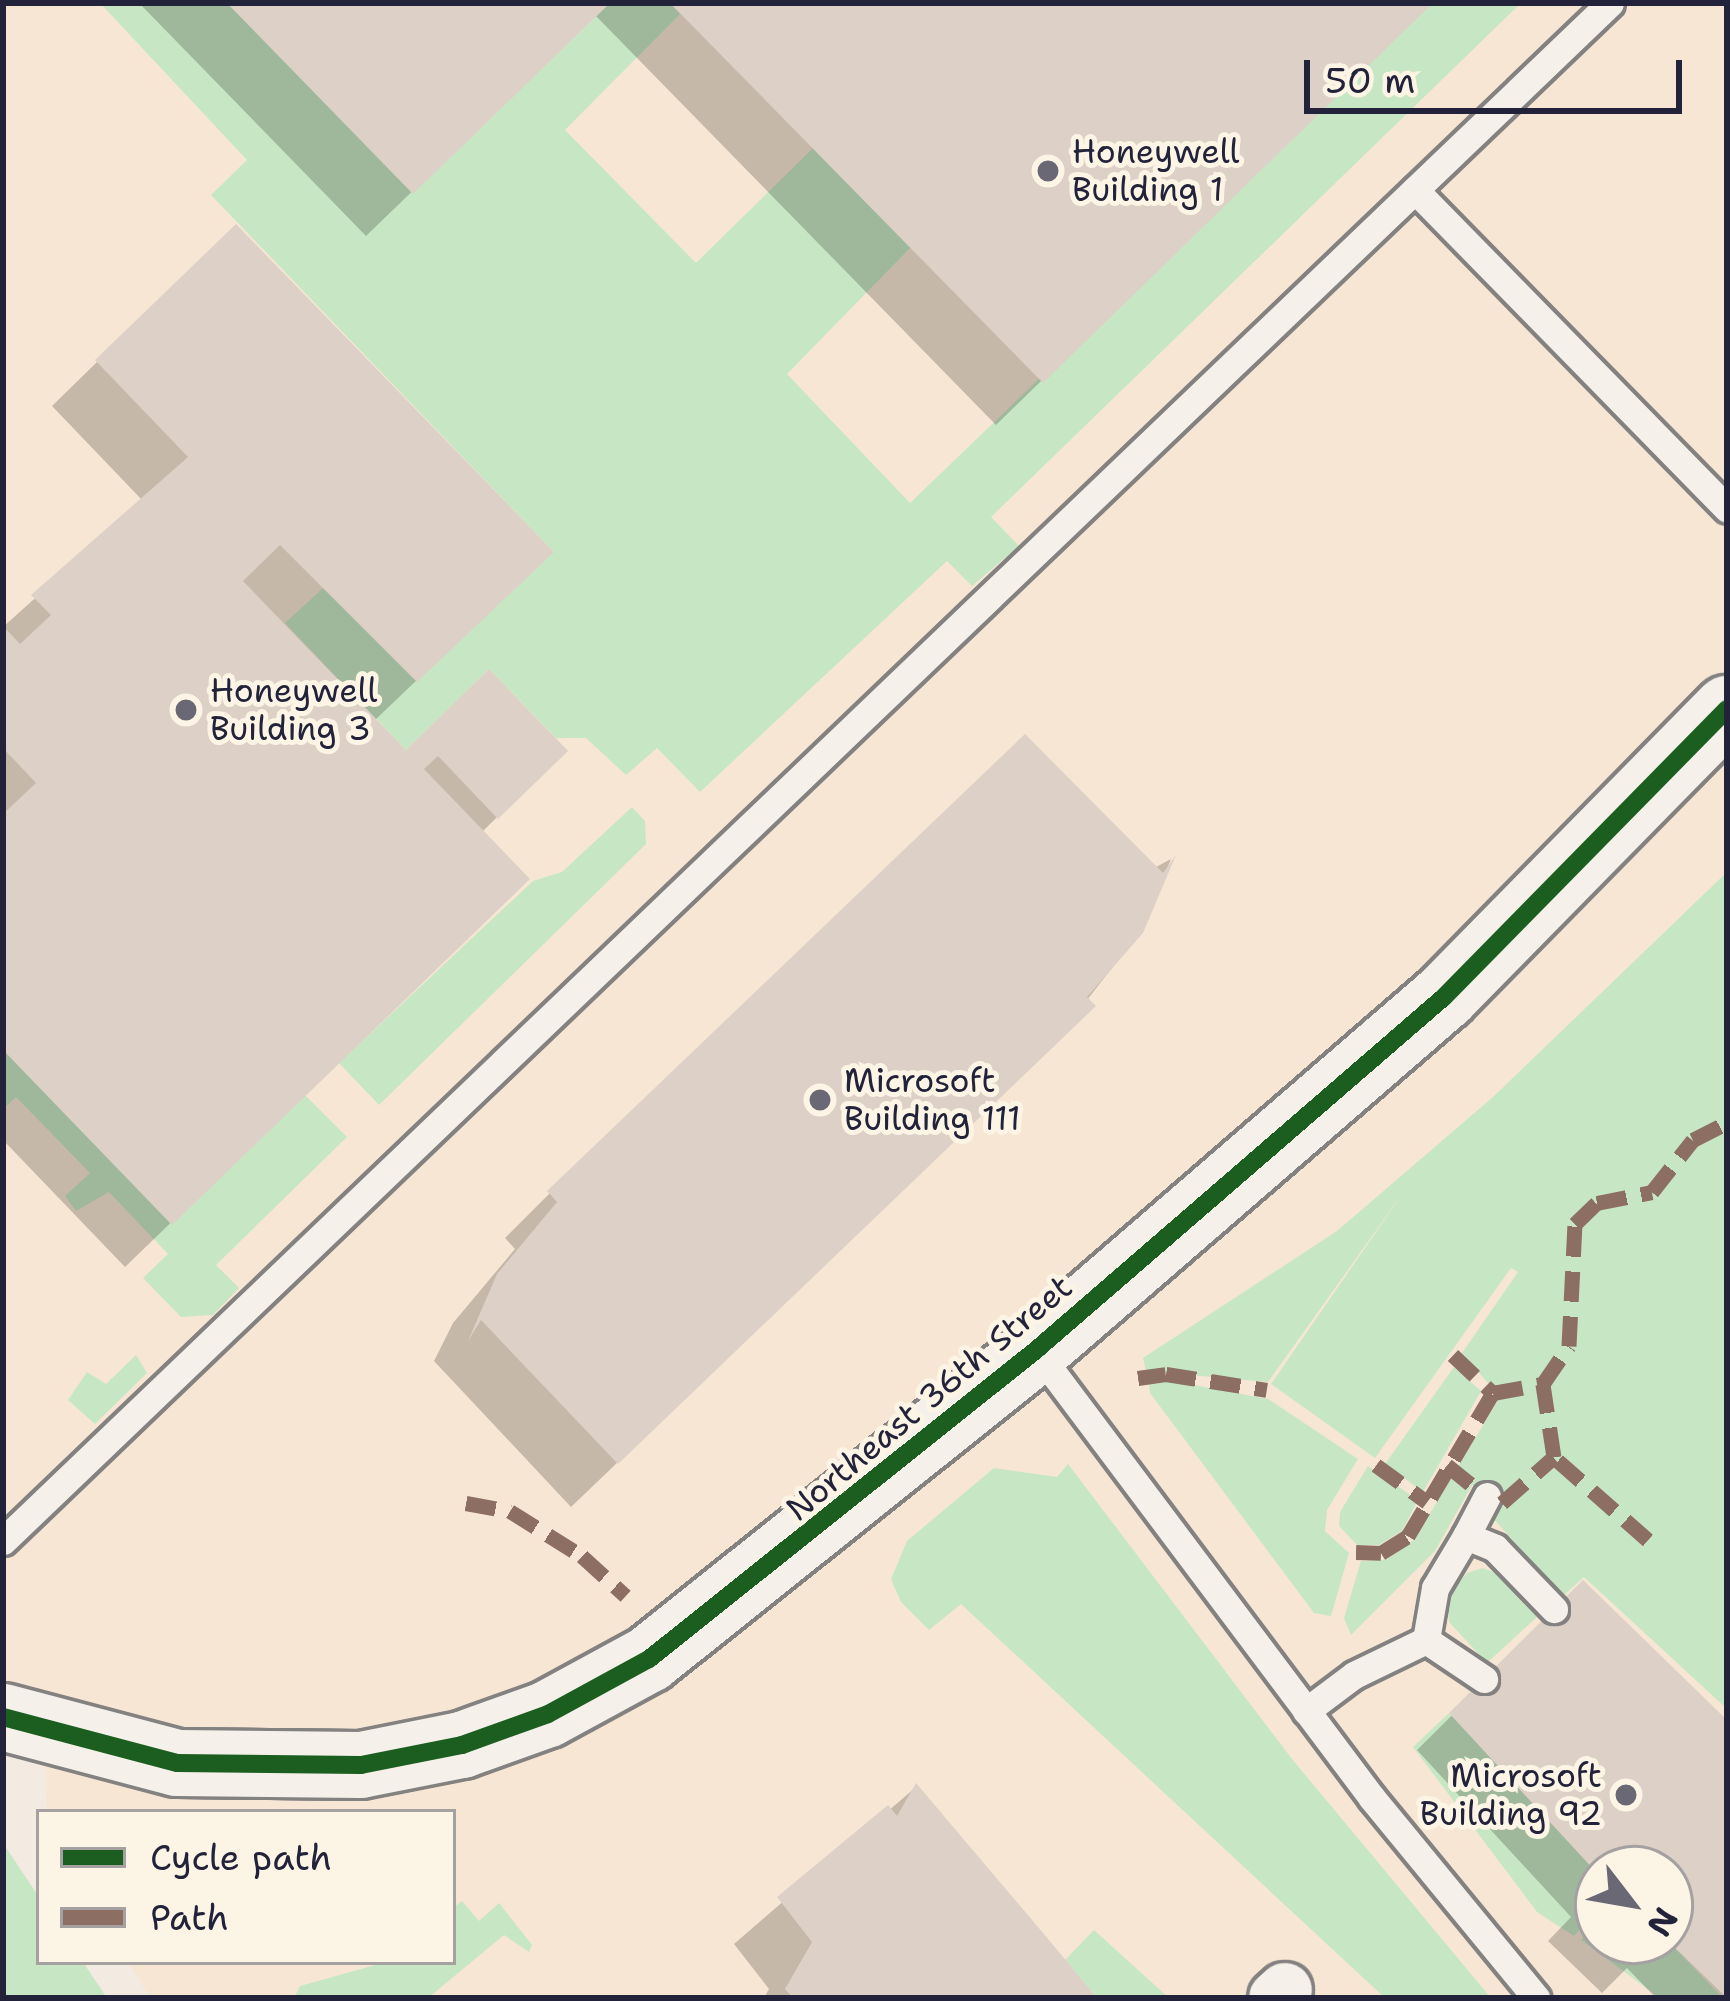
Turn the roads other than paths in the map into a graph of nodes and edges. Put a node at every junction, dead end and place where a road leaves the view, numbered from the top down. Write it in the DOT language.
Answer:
graph roads {
  1 [pos="1610,3"];
  2 [pos="1414,190"];
  3 [pos="1727,509"];
  4 [pos="1727,710"];
  5 [pos="1036,1350"];
  6 [pos="1487,1496"];
  7 [pos="1466,1536"];
  8 [pos="3,1541"];
  9 [pos="1555,1609"];
  10 [pos="1426,1640"];
  11 [pos="1484,1679"];
  12 [pos="1306,1711"];
  13 [pos="3,1717"];
  14 [pos="1536,1998"];
  1 -- 2 [label="lane"];
  2 -- 3 [label="lane"];
  2 -- 8 [label="lane"];
  4 -- 5 [label="street, Northeast 36th Street"];
  5 -- 12 [label="lane"];
  5 -- 13 [label="street, Northeast 36th Street"];
  6 -- 7 [label="lane"];
  7 -- 9 [label="lane"];
  7 -- 10 [label="lane"];
  10 -- 11 [label="lane"];
  10 -- 12 [label="lane"];
  12 -- 14 [label="lane"];
}
